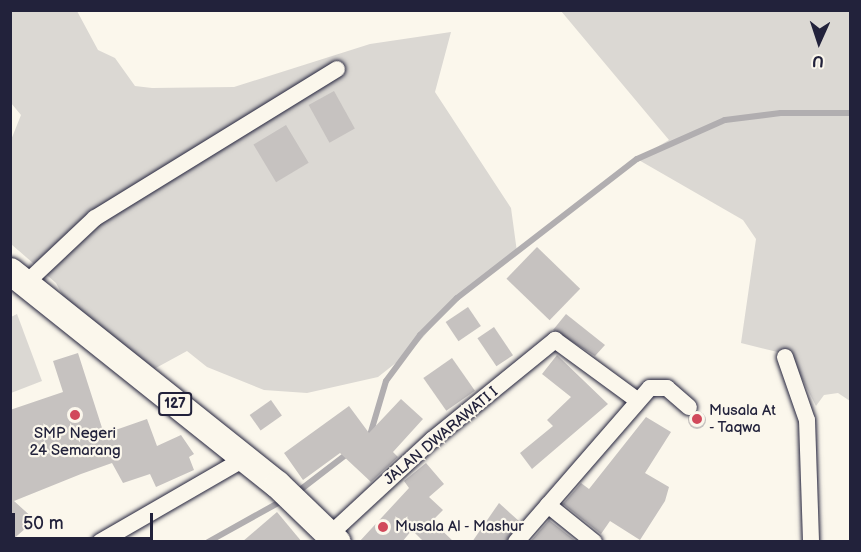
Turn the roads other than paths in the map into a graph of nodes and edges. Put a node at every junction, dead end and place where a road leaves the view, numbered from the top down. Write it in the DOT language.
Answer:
graph roads {
  1 [pos="337,69"];
  2 [pos="18,278"];
  3 [pos="785,357"];
  4 [pos="637,400"];
  5 [pos="689,407"];
  6 [pos="244,459"];
  7 [pos="548,505"];
  8 [pos="330,539"];
  9 [pos="100,542"];
  10 [pos="516,542"];
  11 [pos="594,542"];
  12 [pos="811,542"];
  1 -- 2 [label="street"];
  2 -- 6 [label="main road, 127"];
  3 -- 12 [label="street"];
  4 -- 5 [label="street"];
  4 -- 7 [label="street"];
  4 -- 8 [label="street, JALAN DWARAWATI I"];
  6 -- 8 [label="main road, 127"];
  6 -- 9 [label="street"];
  7 -- 10 [label="street"];
  7 -- 11 [label="street"];
}
